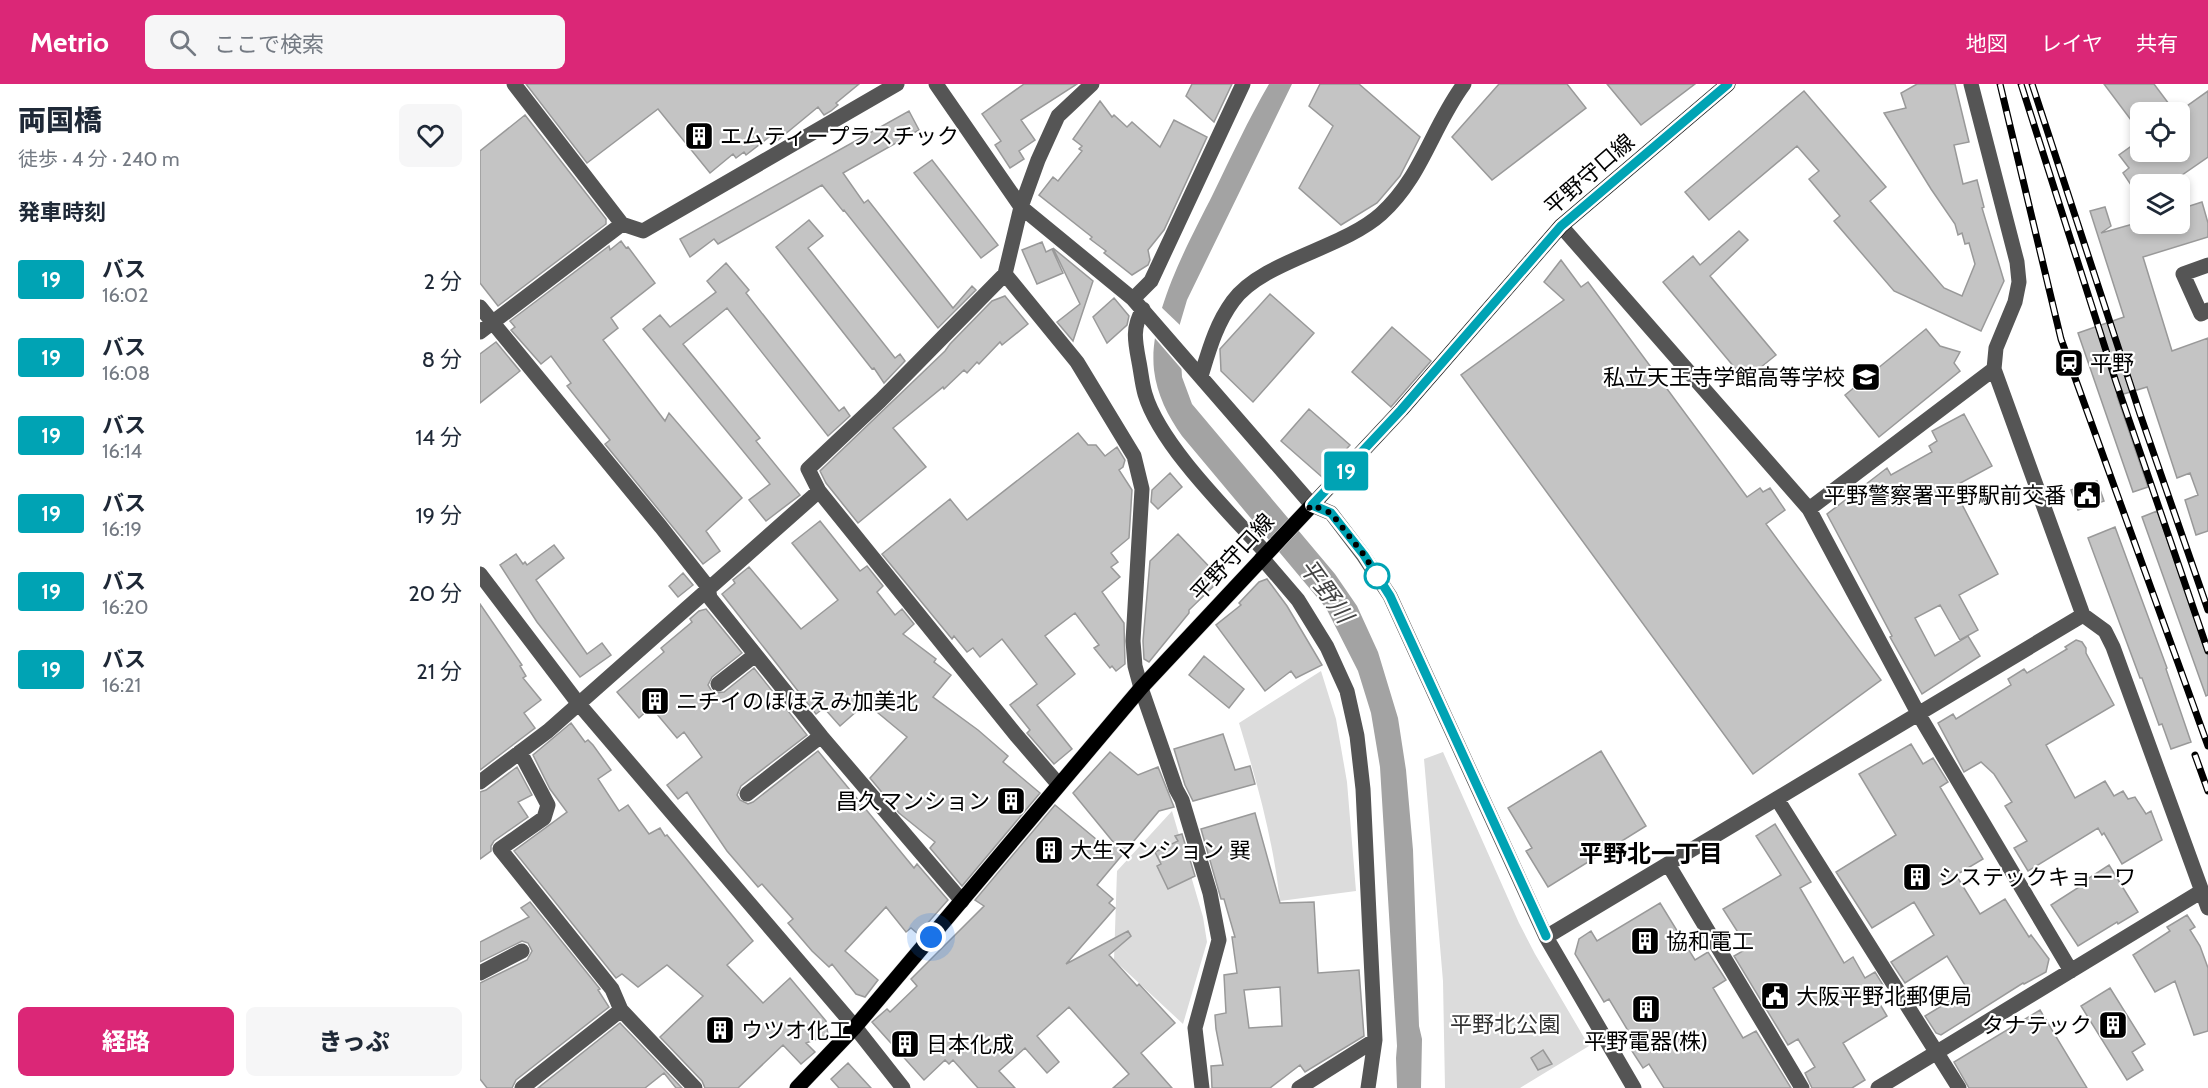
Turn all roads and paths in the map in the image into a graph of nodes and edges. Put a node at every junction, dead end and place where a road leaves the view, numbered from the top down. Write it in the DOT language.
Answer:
graph roads {
  1 [pos="514,84"];
  2 [pos="897,84"];
  3 [pos="936,84"];
  4 [pos="1092,84"];
  5 [pos="1243,84"];
  6 [pos="1464,84"];
  7 [pos="1728,84"];
  8 [pos="1971,84"];
  9 [pos="1021,207"];
  10 [pos="622,224"];
  11 [pos="1561,226"];
  12 [pos="2208,265"];
  13 [pos="1005,274"];
  14 [pos="1141,307"];
  15 [pos="480,308"];
  16 [pos="2208,310"];
  17 [pos="486,327"];
  18 [pos="1994,369"];
  19 [pos="1204,380"];
  20 [pos="819,491"];
  21 [pos="1312,505"];
  22 [pos="1809,509"];
  23 [pos="1266,553"];
  24 [pos="480,574"];
  25 [pos="708,587"];
  26 [pos="2083,615"];
  27 [pos="755,655"];
  28 [pos="718,684"];
  29 [pos="1141,688"];
  30 [pos="578,703"];
  31 [pos="1918,715"];
  32 [pos="821,736"];
  33 [pos="519,752"];
  34 [pos="480,782"];
  35 [pos="1059,785"];
  36 [pos="747,794"];
  37 [pos="1777,799"];
  38 [pos="1668,864"];
  39 [pos="2202,891"];
  40 [pos="962,902"];
  41 [pos="2208,908"];
  42 [pos="1546,936"];
  43 [pos="522,951"];
  44 [pos="2071,971"];
  45 [pos="480,973"];
  46 [pos="621,1010"];
  47 [pos="855,1027"];
  48 [pos="1375,1040"];
  49 [pos="1938,1053"];
  50 [pos="522,1088"];
  51 [pos="695,1088"];
  52 [pos="797,1088"];
  53 [pos="903,1088"];
  54 [pos="1202,1088"];
  55 [pos="1299,1088"];
  56 [pos="1368,1088"];
  57 [pos="1634,1088"];
  58 [pos="1802,1088"];
  59 [pos="1878,1088"];
  60 [pos="1959,1088"];
  1 -- 10 [label="street"];
  2 -- 10 [label="street"];
  3 -- 9 [label="street"];
  4 -- 9 [label="street"];
  5 -- 14 [label="street"];
  6 -- 19 [label="street"];
  7 -- 11 [label="main road, 平野守口線"];
  8 -- 18 [label="street"];
  9 -- 13 [label="street"];
  9 -- 14 [label="street"];
  10 -- 17 [label="street"];
  11 -- 21 [label="main road, 平野守口線"];
  11 -- 22 [label="street"];
  12 -- 16 [label="street"];
  13 -- 20 [label="street"];
  13 -- 29 [label="street"];
  14 -- 19 [label="street"];
  14 -- 23 [label="street"];
  15 -- 17 [label="street"];
  17 -- 25 [label="street"];
  18 -- 22 [label="street"];
  18 -- 26 [label="street"];
  19 -- 21 [label="street"];
  20 -- 25 [label="street"];
  20 -- 35 [label="street"];
  21 -- 23 [label="main road, 平野守口線"];
  21 -- 42 [label="street"];
  22 -- 31 [label="street"];
  23 -- 29 [label="main road, 平野守口線"];
  23 -- 48 [label="street"];
  24 -- 30 [label="street"];
  25 -- 27 [label="street"];
  25 -- 30 [label="street"];
  26 -- 31 [label="street"];
  26 -- 39 [label="street"];
  27 -- 28 [label="street"];
  27 -- 32 [label="street"];
  29 -- 35 [label="main road, 平野守口線"];
  29 -- 54 [label="street"];
  30 -- 33 [label="street"];
  30 -- 47 [label="street"];
  31 -- 37 [label="street"];
  31 -- 44 [label="street"];
  32 -- 36 [label="street"];
  32 -- 40 [label="street"];
  33 -- 34 [label="street"];
  33 -- 46 [label="street"];
  35 -- 40 [label="main road, 平野守口線"];
  37 -- 38 [label="street"];
  37 -- 49 [label="street"];
  38 -- 42 [label="street"];
  38 -- 58 [label="street"];
  39 -- 41 [label="street"];
  39 -- 44 [label="street"];
  40 -- 47 [label="main road, 平野守口線"];
  42 -- 57 [label="street"];
  43 -- 45 [label="street"];
  44 -- 49 [label="street"];
  46 -- 50 [label="street"];
  46 -- 51 [label="street"];
  47 -- 52 [label="main road, 平野守口線"];
  47 -- 53 [label="street"];
  48 -- 55 [label="street"];
  48 -- 56 [label="street"];
  49 -- 59 [label="street"];
  49 -- 60 [label="street"];
}
